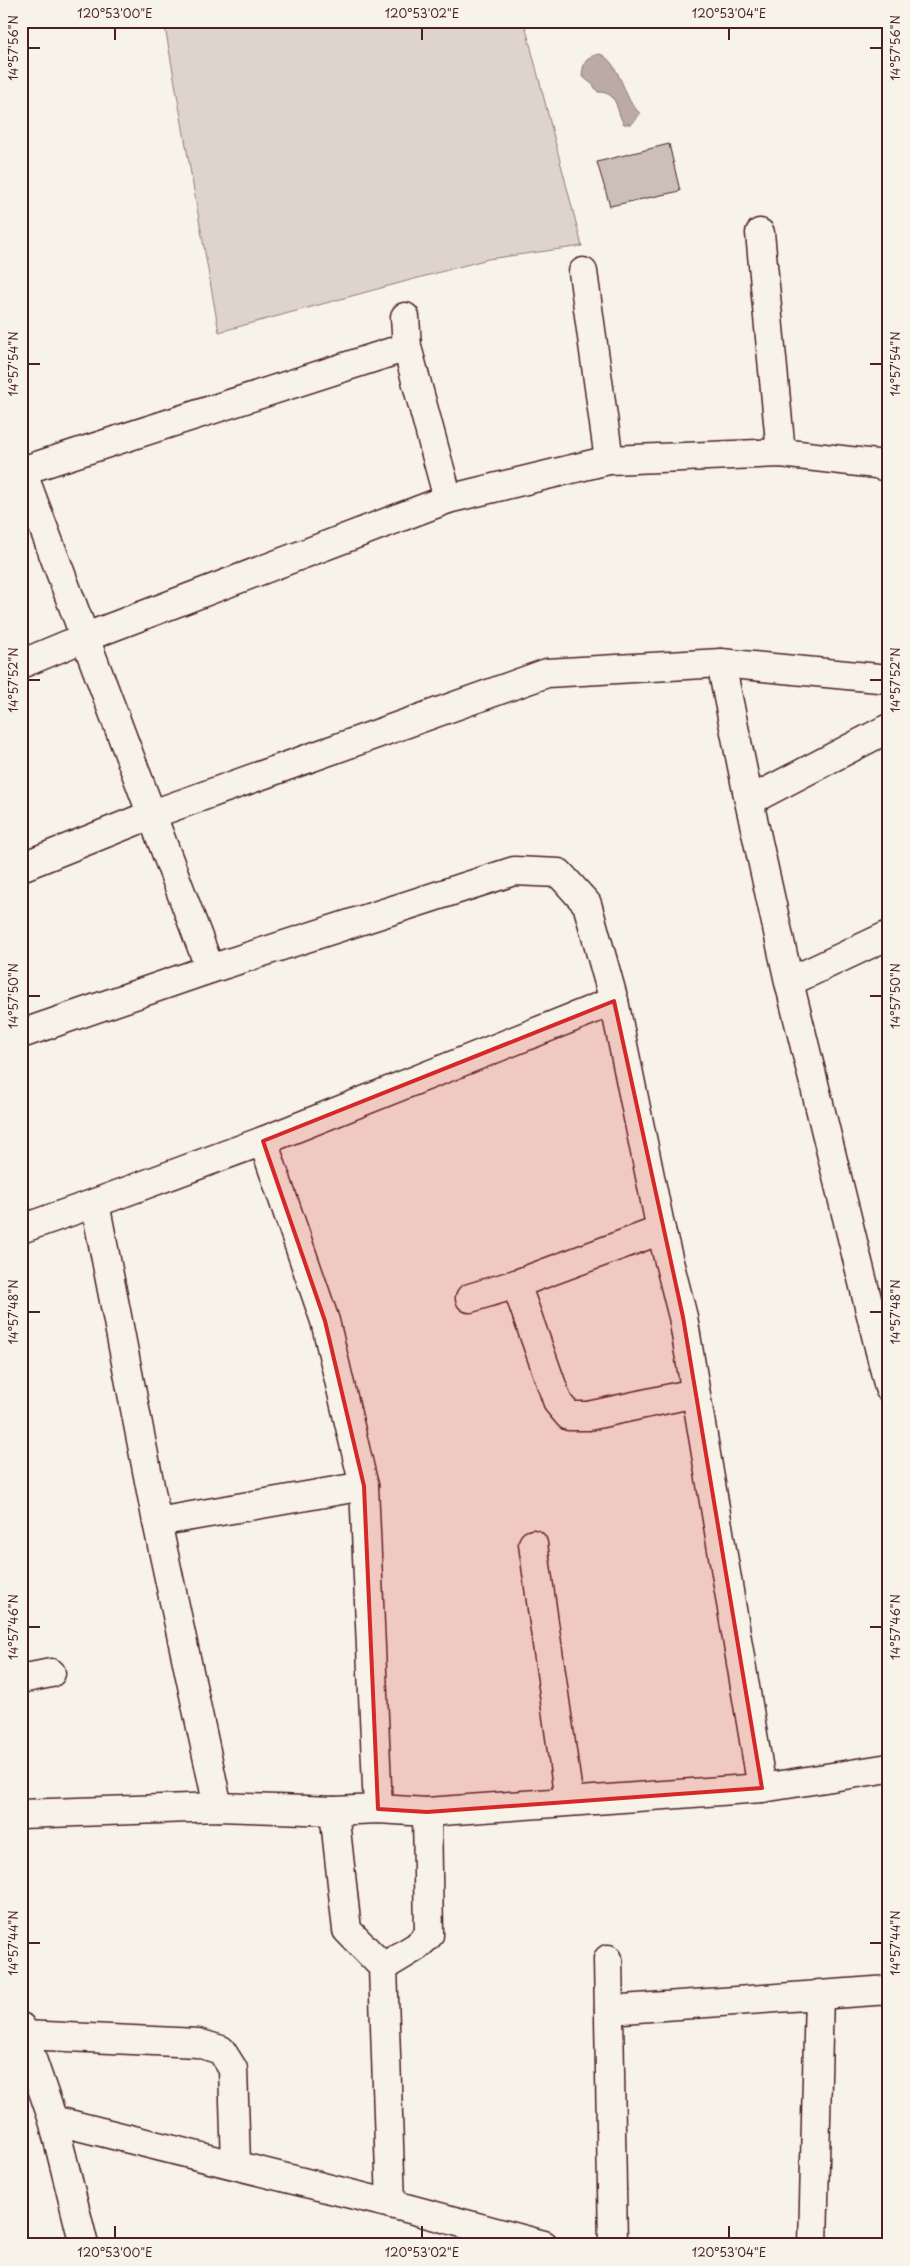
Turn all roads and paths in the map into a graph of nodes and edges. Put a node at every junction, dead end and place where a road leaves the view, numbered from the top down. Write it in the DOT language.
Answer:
graph roads {
  1 [pos="760,233"];
  2 [pos="583,272"];
  3 [pos="405,317"];
  4 [pos="407,346"];
  5 [pos="781,453"];
  6 [pos="609,460"];
  7 [pos="889,468"];
  8 [pos="22,471"];
  9 [pos="448,500"];
  10 [pos="86,637"];
  11 [pos="721,663"];
  12 [pos="21,664"];
  13 [pos="889,679"];
  14 [pos="889,728"];
  15 [pos="748,801"];
  16 [pos="153,814"];
  17 [pos="21,867"];
  18 [pos="889,935"];
  19 [pos="210,969"];
  20 [pos="789,982"];
  21 [pos="614,1001"];
  22 [pos="21,1034"];
  23 [pos="263,1141"];
  24 [pos="95,1203"];
  25 [pos="21,1229"];
  26 [pos="661,1230"];
  27 [pos="516,1284"];
  28 [pos="470,1298"];
  29 [pos="889,1388"];
  30 [pos="696,1393"];
  31 [pos="364,1486"];
  32 [pos="157,1522"];
  33 [pos="533,1544"];
  34 [pos="51,1673"];
  35 [pos="21,1679"];
  36 [pos="889,1768"];
  37 [pos="762,1788"];
  38 [pos="569,1801"];
  39 [pos="218,1807"];
  40 [pos="378,1809"];
  41 [pos="334,1811"];
  42 [pos="427,1812"];
  43 [pos="21,1814"];
  44 [pos="608,1959"];
  45 [pos="383,1967"];
  46 [pos="889,1990"];
  47 [pos="819,1994"];
  48 [pos="609,2010"];
  49 [pos="22,2031"];
  50 [pos="53,2120"];
  51 [pos="236,2164"];
  52 [pos="391,2204"];
  53 [pos="84,2245"];
  54 [pos="544,2245"];
  55 [pos="613,2245"];
  56 [pos="813,2245"];
  1 -- 5 [label="street"];
  2 -- 6 [label="street"];
  3 -- 4 [label="street"];
  4 -- 8 [label="street"];
  4 -- 9 [label="street"];
  5 -- 6 [label="street"];
  5 -- 7 [label="street"];
  6 -- 9 [label="street"];
  8 -- 10 [label="street"];
  9 -- 10 [label="street"];
  10 -- 12 [label="street"];
  10 -- 16 [label="street"];
  11 -- 13 [label="street"];
  11 -- 15 [label="street"];
  11 -- 16 [label="street"];
  14 -- 15 [label="street"];
  15 -- 20 [label="street"];
  16 -- 17 [label="street"];
  16 -- 19 [label="street"];
  18 -- 20 [label="street"];
  19 -- 21 [label="street"];
  19 -- 22 [label="street"];
  20 -- 29 [label="street"];
  21 -- 23 [label="street"];
  21 -- 26 [label="street"];
  23 -- 24 [label="street"];
  23 -- 31 [label="street"];
  24 -- 25 [label="street"];
  24 -- 32 [label="street"];
  26 -- 27 [label="street"];
  26 -- 30 [label="street"];
  27 -- 28 [label="street"];
  27 -- 30 [label="street"];
  30 -- 37 [label="street"];
  31 -- 32 [label="street"];
  31 -- 40 [label="street"];
  32 -- 39 [label="street"];
  33 -- 38 [label="street"];
  34 -- 35 [label="street"];
  36 -- 37 [label="street"];
  37 -- 38 [label="street"];
  38 -- 42 [label="street"];
  39 -- 41 [label="street"];
  39 -- 43 [label="street"];
  40 -- 41 [label="street"];
  40 -- 42 [label="street"];
  41 -- 45 [label="street"];
  42 -- 45 [label="street"];
  44 -- 48 [label="street"];
  45 -- 52 [label="street"];
  46 -- 47 [label="street"];
  47 -- 48 [label="street"];
  47 -- 56 [label="street"];
  48 -- 55 [label="street"];
  49 -- 50 [label="street"];
  49 -- 51 [label="street"];
  50 -- 51 [label="street"];
  50 -- 53 [label="street"];
  51 -- 52 [label="street"];
  52 -- 54 [label="street"];
}
